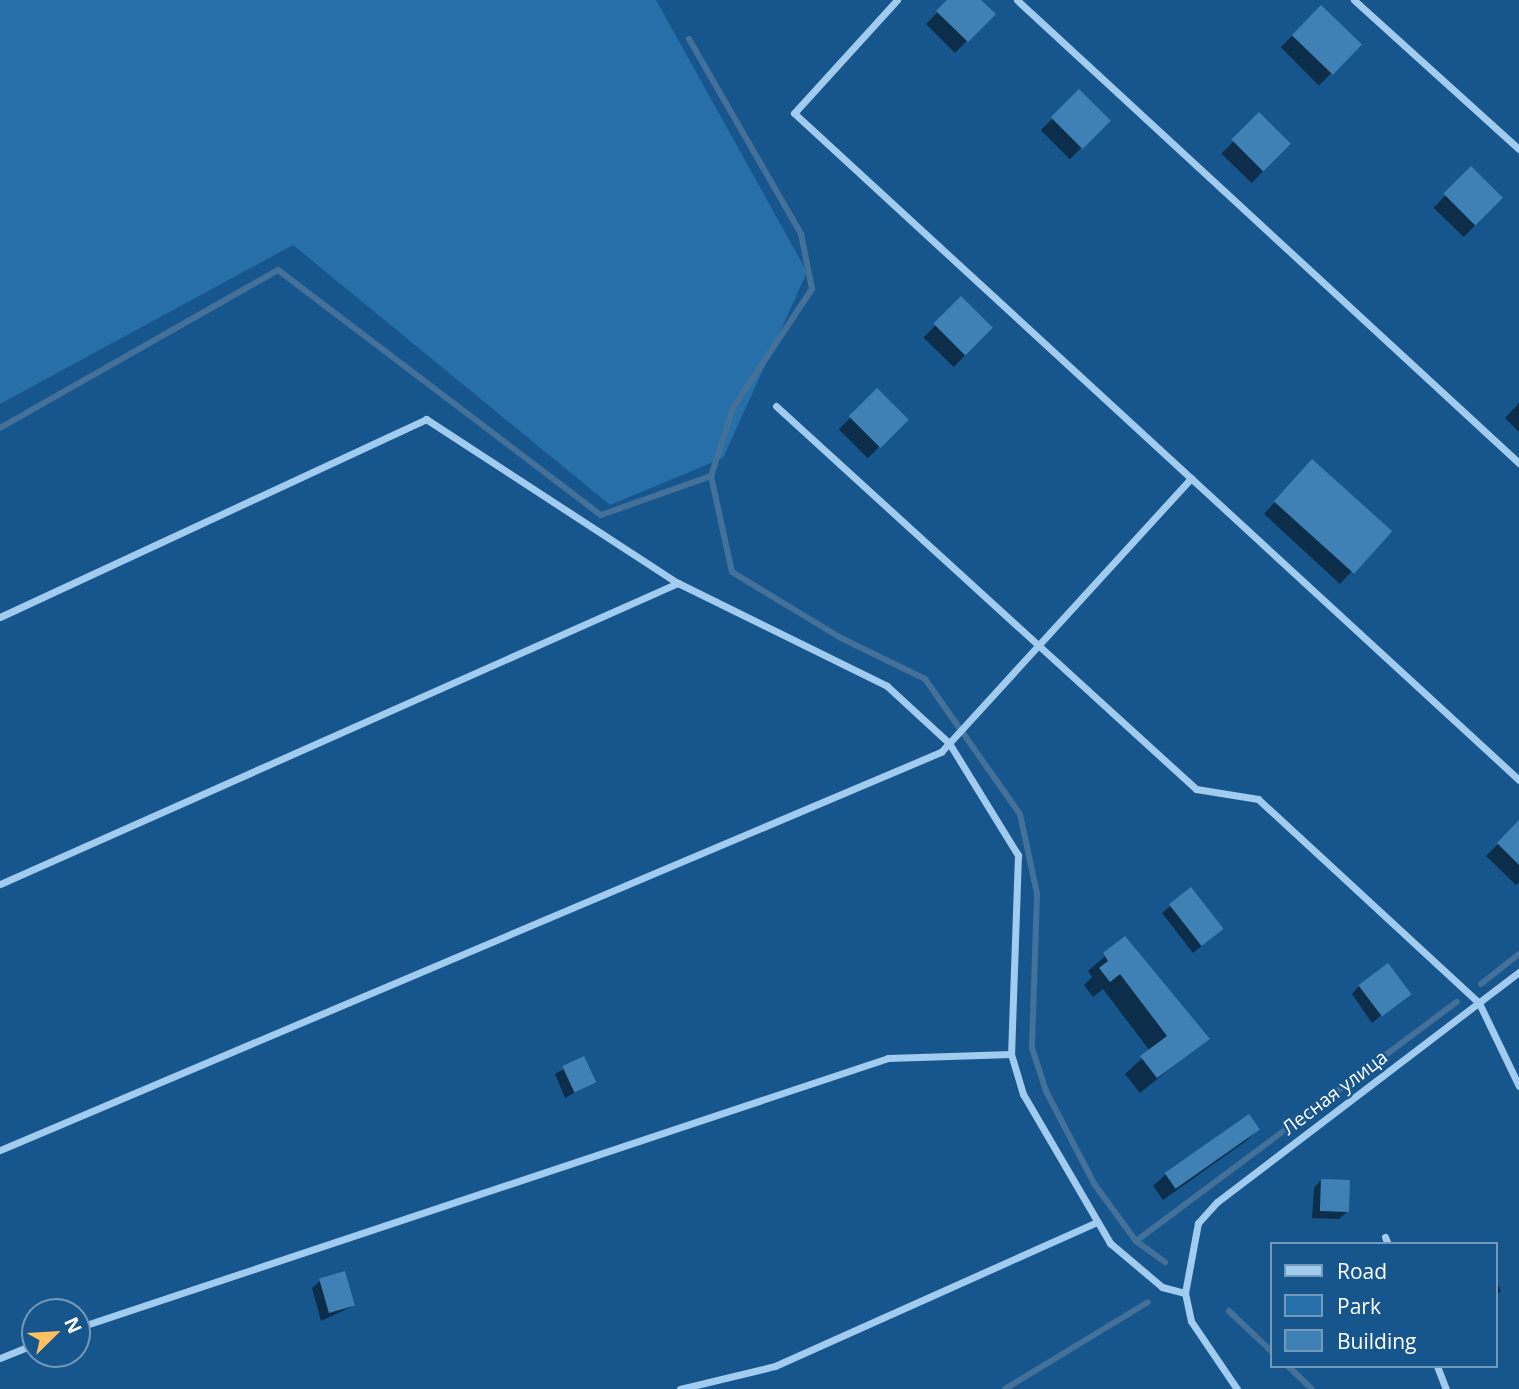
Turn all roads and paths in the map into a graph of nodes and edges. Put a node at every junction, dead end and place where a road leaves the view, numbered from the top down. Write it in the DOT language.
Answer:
graph roads {
  1 [pos="897,0"];
  2 [pos="1017,0"];
  3 [pos="1354,0"];
  4 [pos="1519,149"];
  5 [pos="776,406"];
  6 [pos="1519,463"];
  7 [pos="1191,478"];
  8 [pos="678,583"];
  9 [pos="0,617"];
  10 [pos="1038,646"];
  11 [pos="950,743"];
  12 [pos="1519,780"];
  13 [pos="0,884"];
  14 [pos="1519,972"];
  15 [pos="1479,1003"];
  16 [pos="1011,1054"];
  17 [pos="1519,1086"];
  18 [pos="0,1150"];
  19 [pos="1094,1223"];
  20 [pos="1185,1293"];
  21 [pos="91,1323"];
  22 [pos="21,1350"];
  23 [pos="0,1358"];
  24 [pos="1438,1368"];
  25 [pos="680,1389"];
  26 [pos="1237,1389"];
  27 [pos="1446,1389"];
  1 -- 7 [label="street"];
  2 -- 6 [label="street"];
  3 -- 4 [label="street"];
  5 -- 10 [label="street"];
  7 -- 10 [label="street"];
  7 -- 12 [label="street"];
  8 -- 9 [label="street"];
  8 -- 11 [label="street"];
  8 -- 13 [label="street"];
  10 -- 11 [label="street"];
  10 -- 15 [label="street"];
  11 -- 16 [label="street"];
  11 -- 18 [label="street"];
  14 -- 15 [label="street, Лесная улица"];
  15 -- 17 [label="street"];
  15 -- 20 [label="street, Лесная улица"];
  16 -- 19 [label="street"];
  16 -- 21 [label="street"];
  19 -- 20 [label="street"];
  19 -- 25 [label="street"];
  20 -- 26 [label="street"];
  22 -- 23 [label="street"];
  24 -- 27 [label="street"];
}
